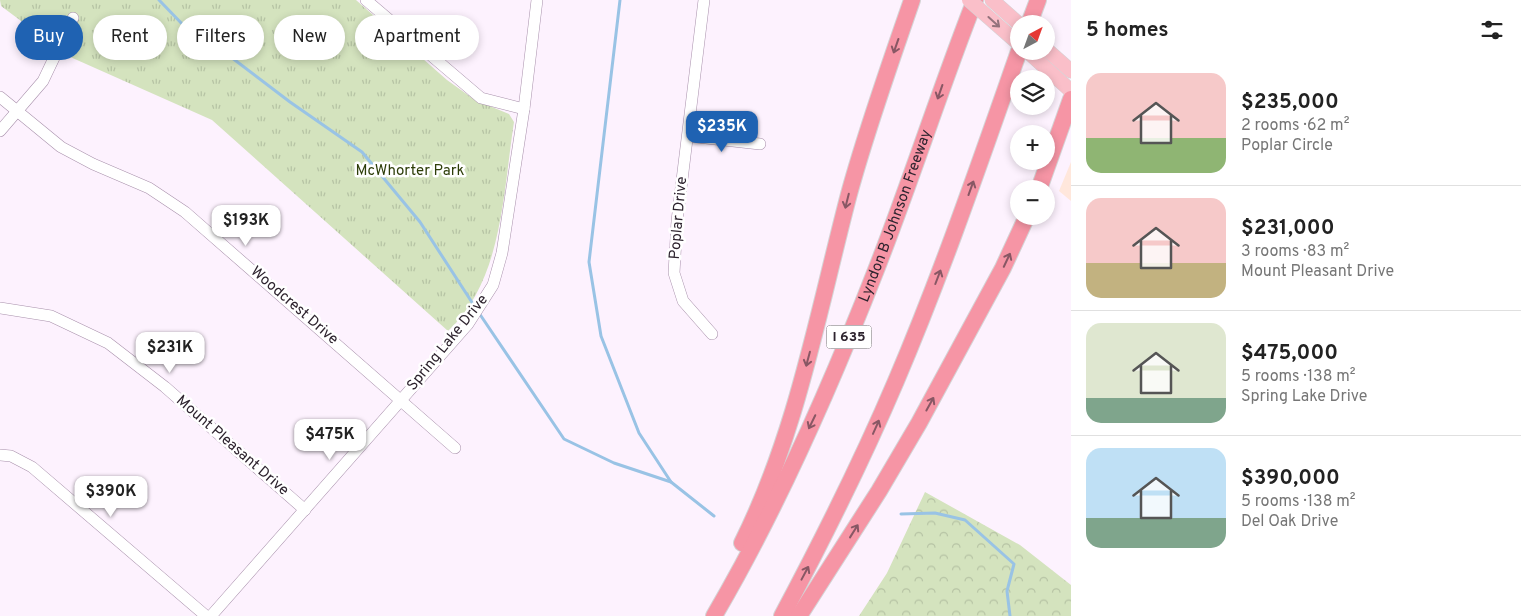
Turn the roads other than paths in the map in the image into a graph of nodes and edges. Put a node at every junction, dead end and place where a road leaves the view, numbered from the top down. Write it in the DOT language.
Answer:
graph roads {
  1 [pos="366,0"];
  2 [pos="537,0"];
  3 [pos="704,0"];
  4 [pos="912,0"];
  5 [pos="969,0"];
  6 [pos="974,0"];
  7 [pos="992,0"];
  8 [pos="1038,0"];
  9 [pos="1032,15"];
  10 [pos="1010,16"];
  11 [pos="1010,36"];
  12 [pos="1055,56"];
  13 [pos="53,60"];
  14 [pos="1016,60"];
  15 [pos="1037,60"];
  16 [pos="1071,70"];
  17 [pos="1071,91"];
  18 [pos="0,97"];
  19 [pos="1071,100"];
  20 [pos="524,109"];
  21 [pos="18,112"];
  22 [pos="1071,122"];
  23 [pos="0,131"];
  24 [pos="1059,134"];
  25 [pos="688,136"];
  26 [pos="760,144"];
  27 [pos="1042,180"];
  28 [pos="1023,225"];
  29 [pos="0,308"];
  30 [pos="712,334"];
  31 [pos="401,400"];
  32 [pos="455,448"];
  33 [pos="0,455"];
  34 [pos="305,510"];
  35 [pos="206,616"];
  36 [pos="211,616"];
  37 [pos="706,616"];
  38 [pos="714,616"];
  39 [pos="782,616"];
  40 [pos="799,616"];
  1 -- 20 [label="street"];
  2 -- 20 [label="street, Spring Lake Drive"];
  3 -- 25 [label="street, Poplar Drive"];
  4 -- 37 [label="highway, one-way"];
  5 -- 11 [label="main road, one-way, bridge"];
  6 -- 38 [label="highway, Lyndon B Johnson Freeway / I 635, one-way"];
  7 -- 10 [label="main road"];
  8 -- 9 [label="highway"];
  12 -- 16 [label="main road"];
  13 -- 21 [label="street"];
  39 -- 14 [label="highway, one-way"];
  15 -- 17 [label="main road"];
  18 -- 21 [label="street, Woodcrest Drive"];
  19 -- 24 [label="highway"];
  20 -- 31 [label="street, Spring Lake Drive"];
  21 -- 23 [label="street"];
  21 -- 31 [label="street, Woodcrest Drive"];
  22 -- 24 [label="highway"];
  24 -- 27 [label="highway"];
  25 -- 26 [label="street"];
  25 -- 30 [label="street, Poplar Drive"];
  40 -- 28 [label="highway, one-way"];
  29 -- 34 [label="street, Mount Pleasant Drive"];
  31 -- 32 [label="street, Woodcrest Drive"];
  31 -- 34 [label="street, Spring Lake Drive"];
  33 -- 35 [label="street"];
  34 -- 36 [label="street, Spring Lake Drive"];
}
